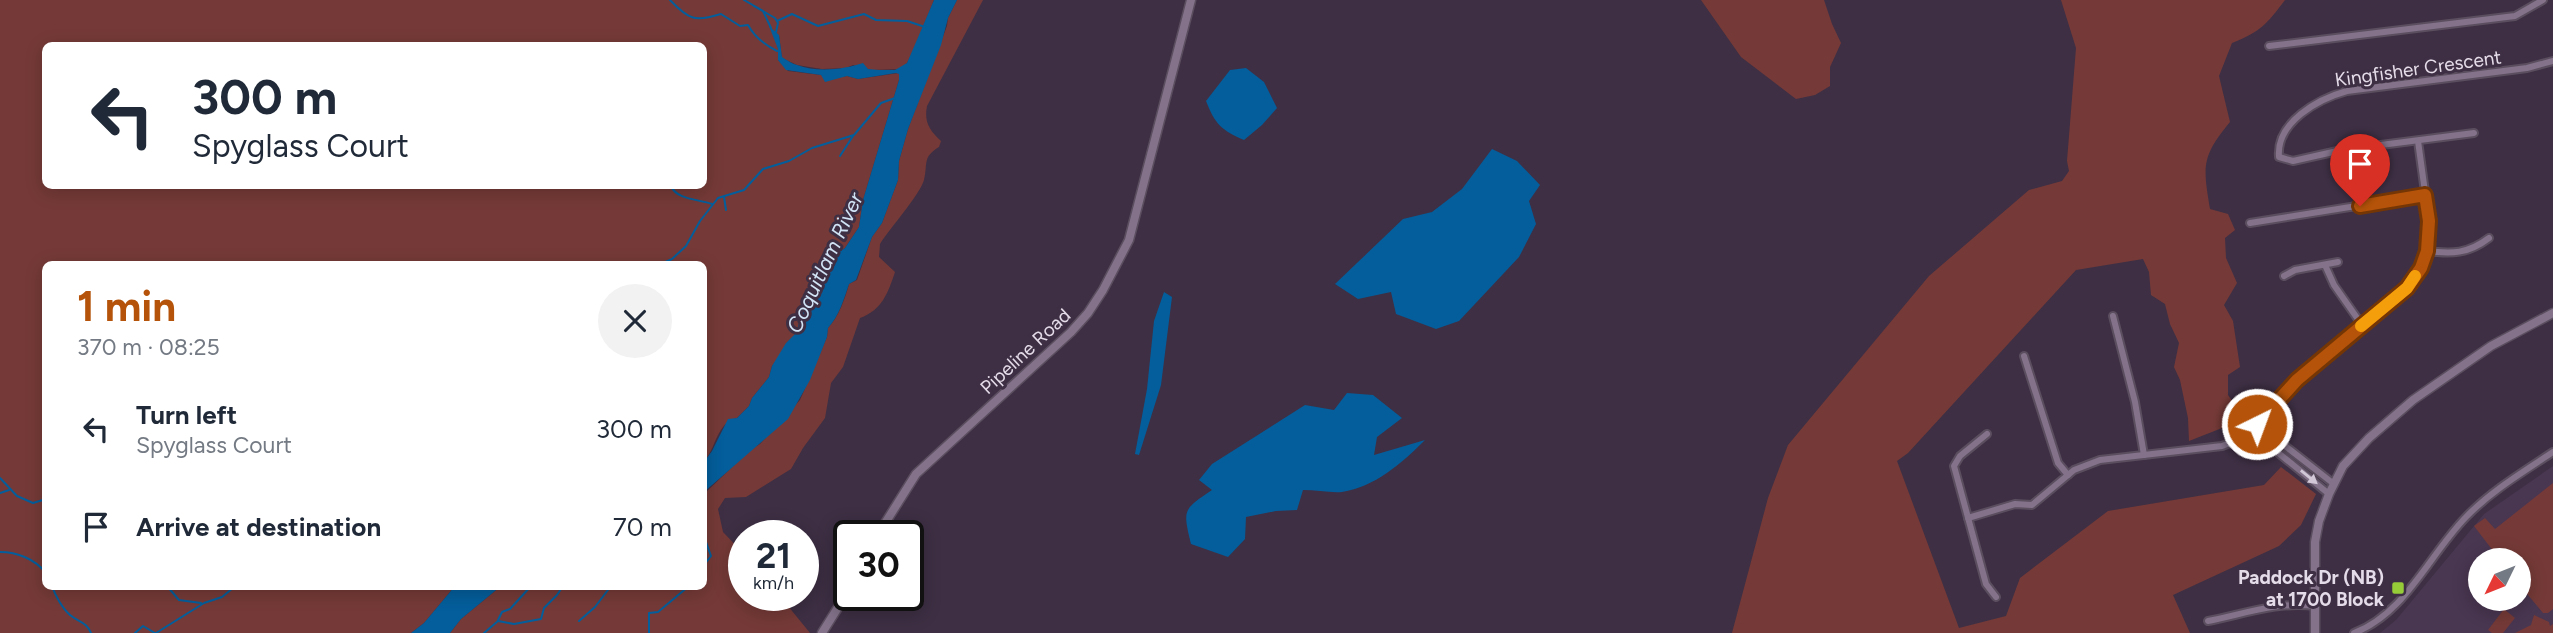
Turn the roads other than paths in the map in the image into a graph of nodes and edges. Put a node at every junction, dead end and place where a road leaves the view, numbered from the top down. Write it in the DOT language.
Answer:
graph roads {
  1 [pos="1191,0"];
  2 [pos="2543,0"];
  3 [pos="2269,46"];
  4 [pos="2553,61"];
  5 [pos="2474,133"];
  6 [pos="2418,141"];
  7 [pos="2425,195"];
  8 [pos="2250,223"];
  9 [pos="2489,238"];
  10 [pos="2427,251"];
  11 [pos="2338,262"];
  12 [pos="2325,265"];
  13 [pos="2284,276"];
  14 [pos="2553,313"];
  15 [pos="2113,316"];
  16 [pos="2362,325"];
  17 [pos="2024,356"];
  18 [pos="2257,424"];
  19 [pos="2250,430"];
  20 [pos="1987,435"];
  21 [pos="2553,452"];
  22 [pos="2144,455"];
  23 [pos="2068,475"];
  24 [pos="2334,484"];
  25 [pos="2329,494"];
  26 [pos="1968,518"];
  27 [pos="887,520"];
  28 [pos="1996,597"];
  29 [pos="2315,606"];
  30 [pos="836,611"];
  31 [pos="2208,621"];
  32 [pos="822,633"];
  33 [pos="2315,633"];
  34 [pos="2354,633"];
  1 -- 27 [label="street, Pipeline Road"];
  2 -- 3 [label="street"];
  4 -- 6 [label="street, Kingfisher Crescent"];
  5 -- 6 [label="street"];
  6 -- 7 [label="street"];
  7 -- 8 [label="street"];
  7 -- 10 [label="street"];
  9 -- 10 [label="street"];
  10 -- 16 [label="street"];
  11 -- 12 [label="street"];
  12 -- 13 [label="street"];
  12 -- 16 [label="street"];
  14 -- 24 [label="street"];
  15 -- 22 [label="street"];
  16 -- 18 [label="street"];
  17 -- 23 [label="street"];
  18 -- 19 [label="street"];
  18 -- 24 [label="street"];
  19 -- 22 [label="street"];
  19 -- 25 [label="street, one-way"];
  20 -- 26 [label="street"];
  21 -- 34 [label="street"];
  22 -- 23 [label="street"];
  23 -- 26 [label="street"];
  24 -- 25 [label="street"];
  25 -- 29 [label="street"];
  26 -- 28 [label="street"];
  29 -- 31 [label="street"];
  29 -- 33 [label="street"];
  30 -- 32 [label="street"];
}
